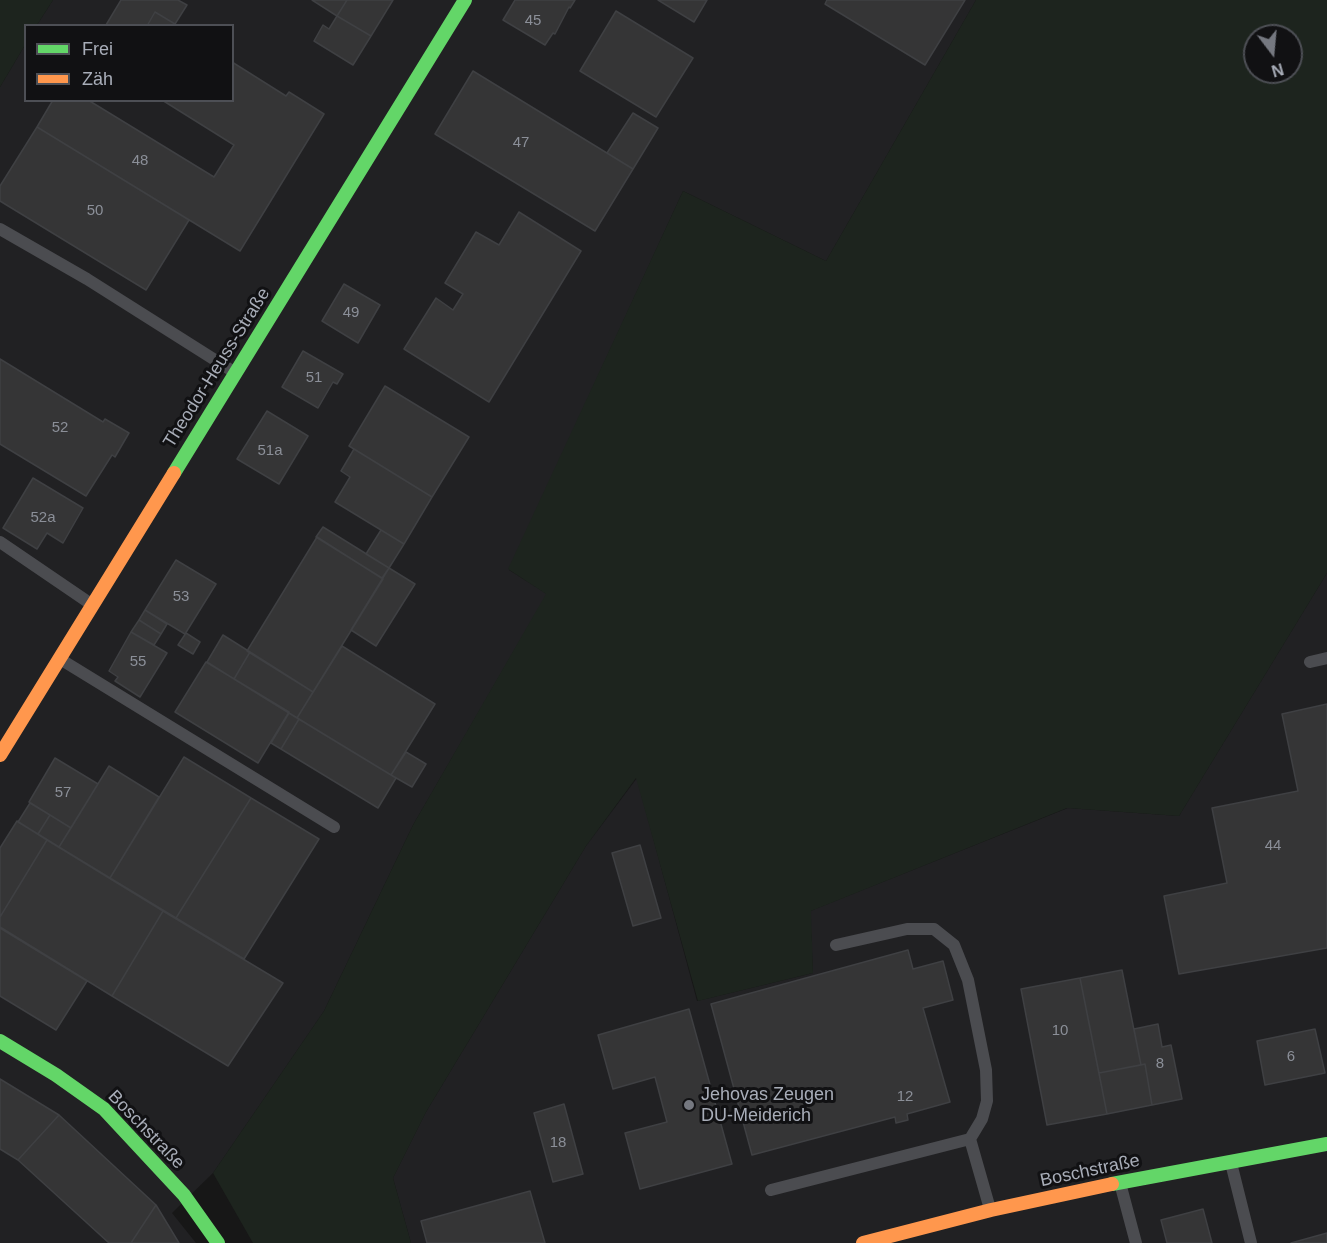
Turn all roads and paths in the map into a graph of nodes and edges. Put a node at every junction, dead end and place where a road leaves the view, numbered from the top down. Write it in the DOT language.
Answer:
graph roads {
  1 [pos="465,0"];
  2 [pos="0,229"];
  3 [pos="235,373"];
  4 [pos="0,542"];
  5 [pos="92,605"];
  6 [pos="1327,658"];
  7 [pos="59,659"];
  8 [pos="1310,662"];
  9 [pos="0,755"];
  10 [pos="334,827"];
  11 [pos="836,945"];
  12 [pos="0,1041"];
  13 [pos="970,1139"];
  14 [pos="1327,1143"];
  15 [pos="1231,1162"];
  16 [pos="1120,1182"];
  17 [pos="771,1190"];
  18 [pos="991,1210"];
  19 [pos="218,1243"];
  20 [pos="862,1243"];
  21 [pos="1136,1243"];
  22 [pos="1251,1243"];
  1 -- 3 [label="street, Theodor-Heuss-Straße"];
  2 -- 3 [label="lane"];
  3 -- 5 [label="street, Theodor-Heuss-Straße"];
  4 -- 5 [label="lane"];
  5 -- 7 [label="street, Theodor-Heuss-Straße"];
  6 -- 8 [label="lane"];
  7 -- 9 [label="street, Theodor-Heuss-Straße"];
  7 -- 10 [label="lane"];
  11 -- 13 [label="lane"];
  12 -- 19 [label="street, Boschstraße"];
  13 -- 17 [label="lane"];
  13 -- 18 [label="lane"];
  14 -- 15 [label="street, Boschstraße"];
  15 -- 16 [label="street, Boschstraße"];
  15 -- 22 [label="lane"];
  16 -- 18 [label="street, Boschstraße"];
  16 -- 21 [label="lane"];
  18 -- 20 [label="street, Boschstraße"];
}
